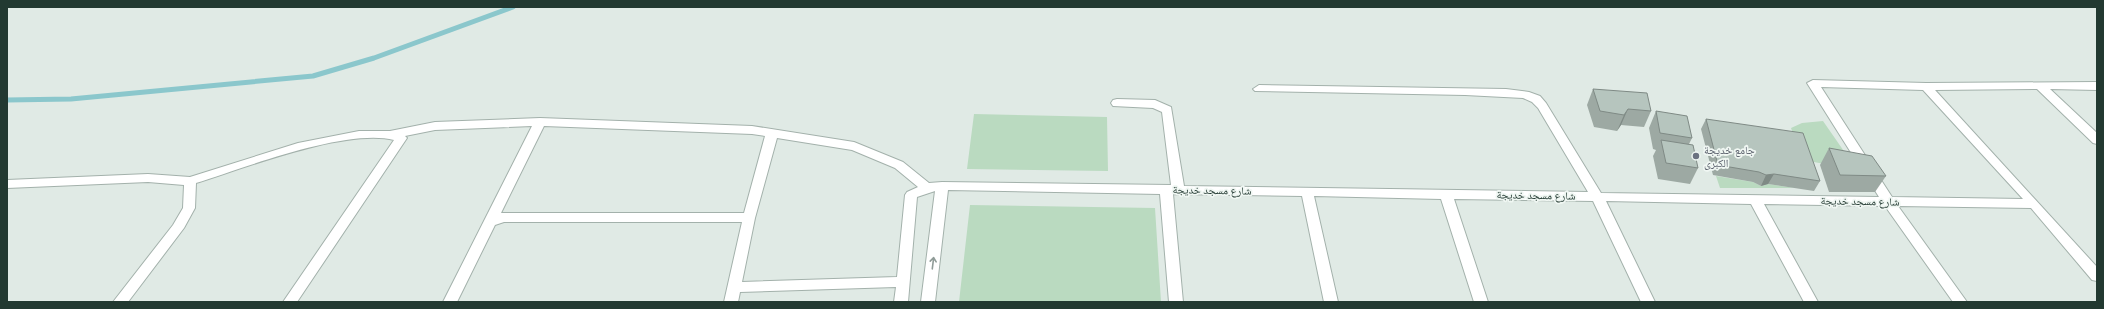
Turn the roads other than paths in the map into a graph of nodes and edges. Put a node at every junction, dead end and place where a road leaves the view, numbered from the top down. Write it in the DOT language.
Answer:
graph roads {
  1 [pos="2040,85"];
  2 [pos="2097,86"];
  3 [pos="1926,87"];
  4 [pos="1259,89"];
  5 [pos="1117,103"];
  6 [pos="540,122"];
  7 [pos="772,133"];
  8 [pos="394,134"];
  9 [pos="2097,140"];
  10 [pos="190,181"];
  11 [pos="7,184"];
  12 [pos="942,186"];
  13 [pos="927,188"];
  14 [pos="1172,189"];
  15 [pos="1307,192"];
  16 [pos="1446,194"];
  17 [pos="1597,196"];
  18 [pos="1755,199"];
  19 [pos="1888,201"];
  20 [pos="2034,204"];
  21 [pos="749,218"];
  22 [pos="489,222"];
  23 [pos="2097,276"];
  24 [pos="904,282"];
  25 [pos="734,287"];
  26 [pos="120,302"];
  27 [pos="290,302"];
  28 [pos="450,302"];
  29 [pos="731,302"];
  30 [pos="901,302"];
  31 [pos="928,302"];
  32 [pos="1176,302"];
  33 [pos="1331,302"];
  34 [pos="1481,302"];
  35 [pos="1648,302"];
  36 [pos="1811,302"];
  37 [pos="1960,302"];
  1 -- 2 [label="street"];
  1 -- 3 [label="street"];
  1 -- 9 [label="street"];
  3 -- 19 [label="street"];
  3 -- 20 [label="street"];
  4 -- 17 [label="street"];
  5 -- 14 [label="street"];
  6 -- 7 [label="street"];
  6 -- 8 [label="street"];
  6 -- 22 [label="street"];
  7 -- 13 [label="street"];
  7 -- 21 [label="street"];
  8 -- 10 [label="street"];
  8 -- 27 [label="street"];
  10 -- 11 [label="street"];
  10 -- 26 [label="street"];
  12 -- 13 [label="street, شارع مسجد خديجة"];
  12 -- 14 [label="street, شارع مسجد خديجة"];
  31 -- 12 [label="street, one-way"];
  13 -- 24 [label="street"];
  14 -- 15 [label="street, شارع مسجد خديجة"];
  14 -- 32 [label="street"];
  15 -- 16 [label="street, شارع مسجد خديجة"];
  15 -- 33 [label="street"];
  16 -- 17 [label="street, شارع مسجد خديجة"];
  16 -- 34 [label="street"];
  17 -- 18 [label="street, شارع مسجد خديجة"];
  17 -- 35 [label="street"];
  18 -- 19 [label="street, شارع مسجد خديجة"];
  18 -- 36 [label="street"];
  19 -- 20 [label="street, شارع مسجد خديجة"];
  19 -- 37 [label="street"];
  20 -- 23 [label="street"];
  21 -- 22 [label="street"];
  21 -- 25 [label="street"];
  22 -- 28 [label="street"];
  24 -- 25 [label="street"];
  24 -- 30 [label="street"];
  25 -- 29 [label="street"];
}
